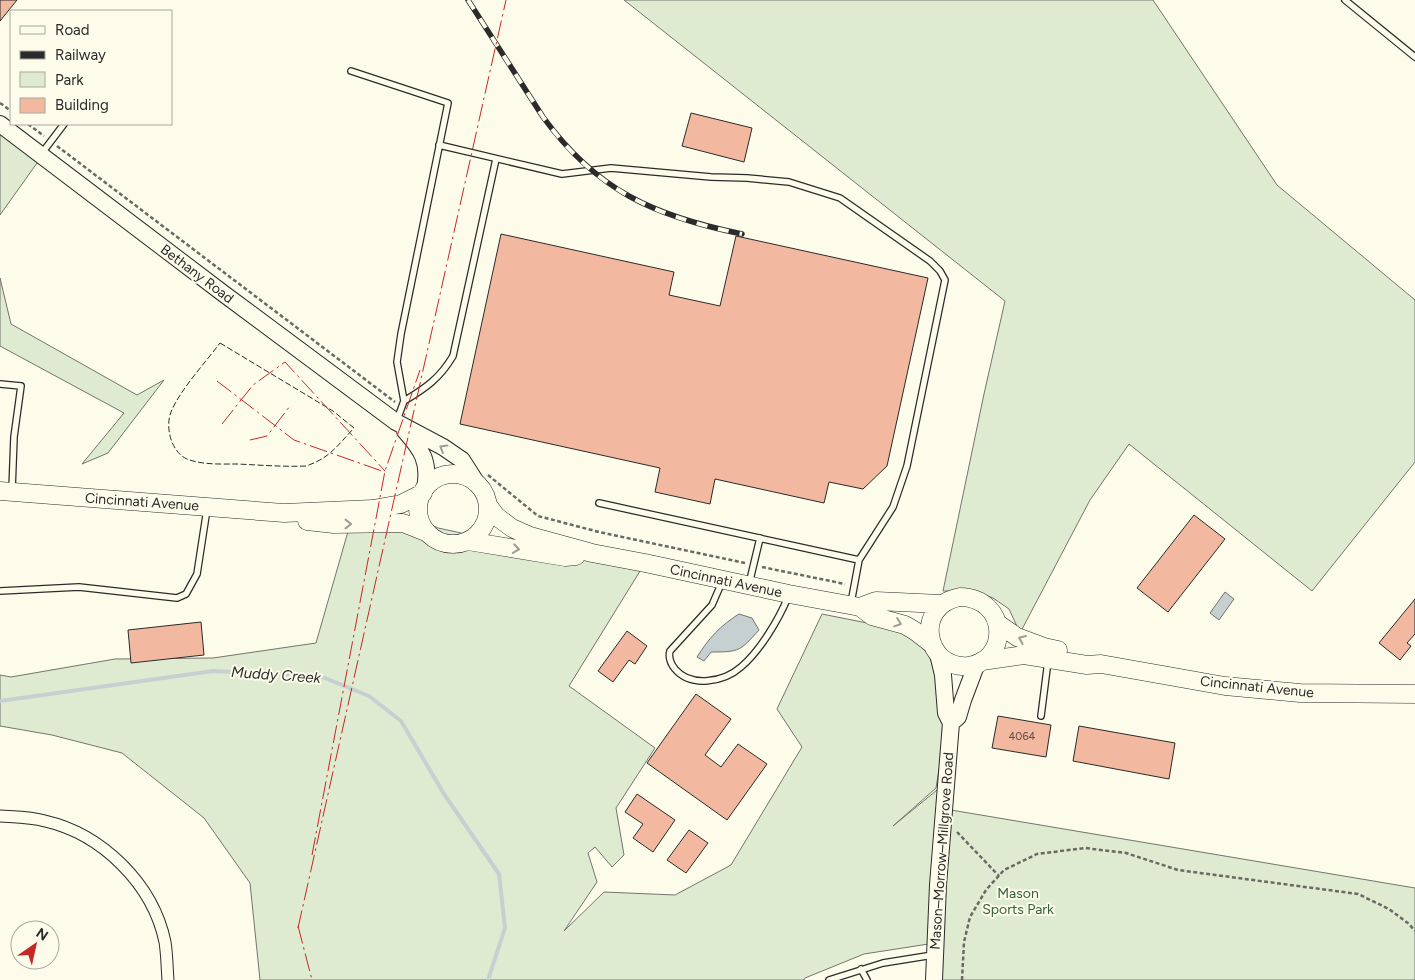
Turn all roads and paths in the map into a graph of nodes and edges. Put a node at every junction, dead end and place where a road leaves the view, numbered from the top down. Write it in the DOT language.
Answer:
graph roads {
  1 [pos="1345,0"];
  2 [pos="1415,58"];
  3 [pos="351,72"];
  4 [pos="0,124"];
  5 [pos="29,125"];
  6 [pos="63,125"];
  7 [pos="51,141"];
  8 [pos="439,144"];
  9 [pos="41,155"];
  10 [pos="496,159"];
  11 [pos="0,384"];
  12 [pos="401,410"];
  13 [pos="482,478"];
  14 [pos="6,491"];
  15 [pos="424,491"];
  16 [pos="599,503"];
  17 [pos="488,505"];
  18 [pos="207,507"];
  19 [pos="284,513"];
  20 [pos="428,533"];
  21 [pos="760,538"];
  22 [pos="468,541"];
  23 [pos="592,553"];
  24 [pos="859,560"];
  25 [pos="754,565"];
  26 [pos="722,580"];
  27 [pos="748,586"];
  28 [pos="854,586"];
  29 [pos="0,591"];
  30 [pos="789,594"];
  31 [pos="941,604"];
  32 [pos="855,606"];
  33 [pos="998,623"];
  34 [pos="936,650"];
  35 [pos="1049,659"];
  36 [pos="980,662"];
  37 [pos="1101,664"];
  38 [pos="1415,694"];
  39 [pos="1041,716"];
  40 [pos="951,723"];
  41 [pos="0,816"];
  42 [pos="955,830"];
  43 [pos="999,876"];
  44 [pos="1415,931"];
  45 [pos="936,955"];
  46 [pos="861,969"];
  47 [pos="168,980"];
  48 [pos="829,980"];
  49 [pos="867,980"];
  50 [pos="934,980"];
  51 [pos="962,980"];
  1 -- 2 [label="lane"];
  3 -- 8 [label="lane"];
  4 -- 9 [label="main road, Bethany Road"];
  5 -- 7 [label="path"];
  6 -- 7 [label="lane"];
  7 -- 9 [label="lane"];
  7 -- 12 [label="path"];
  8 -- 10 [label="lane"];
  8 -- 12 [label="lane"];
  9 -- 12 [label="main road, Bethany Road"];
  10 -- 12 [label="lane"];
  10 -- 24 [label="lane"];
  11 -- 14 [label="lane"];
  13 -- 12 [label="main road, Bethany Road, one-way"];
  12 -- 15 [label="main road, Bethany Road"];
  13 -- 15 [label="main road"];
  13 -- 17 [label="main road"];
  13 -- 25 [label="path"];
  14 -- 18 [label="main road, Cincinnati Avenue"];
  15 -- 19 [label="main road, Cincinnati Avenue"];
  15 -- 20 [label="main road"];
  16 -- 21 [label="lane"];
  17 -- 22 [label="main road"];
  17 -- 23 [label="main road, Cincinnati Avenue"];
  18 -- 19 [label="main road, Cincinnati Avenue"];
  18 -- 29 [label="lane"];
  19 -- 20 [label="main road, Cincinnati Avenue, one-way"];
  20 -- 22 [label="main road"];
  21 -- 24 [label="lane"];
  21 -- 25 [label="lane"];
  22 -- 23 [label="main road, Cincinnati Avenue, one-way"];
  23 -- 26 [label="main road, Cincinnati Avenue"];
  24 -- 28 [label="lane"];
  25 -- 27 [label="lane"];
  25 -- 28 [label="path"];
  26 -- 27 [label="main road, Cincinnati Avenue"];
  26 -- 30 [label="lane"];
  27 -- 30 [label="main road, Cincinnati Avenue"];
  28 -- 32 [label="lane"];
  30 -- 32 [label="main road, Cincinnati Avenue"];
  31 -- 32 [label="main road, Cincinnati Avenue"];
  31 -- 33 [label="main road"];
  31 -- 34 [label="main road"];
  32 -- 34 [label="main road, Cincinnati Avenue, one-way"];
  33 -- 36 [label="main road"];
  37 -- 33 [label="main road, Cincinnati Avenue, one-way"];
  34 -- 36 [label="main road"];
  34 -- 40 [label="main road, Mason–Morrow–Millgrove Road"];
  35 -- 36 [label="main road, Cincinnati Avenue"];
  35 -- 37 [label="main road, Cincinnati Avenue"];
  35 -- 39 [label="lane"];
  36 -- 40 [label="main road, Mason–Morrow–Millgrove Road"];
  37 -- 38 [label="main road, Cincinnati Avenue"];
  40 -- 45 [label="main road, Mason–Morrow–Millgrove Road"];
  41 -- 47 [label="street"];
  42 -- 43 [label="path"];
  43 -- 44 [label="path"];
  43 -- 51 [label="path"];
  45 -- 46 [label="lane"];
  45 -- 50 [label="main road, Mason–Morrow–Millgrove Road"];
  46 -- 48 [label="lane"];
  46 -- 49 [label="lane"];
}
